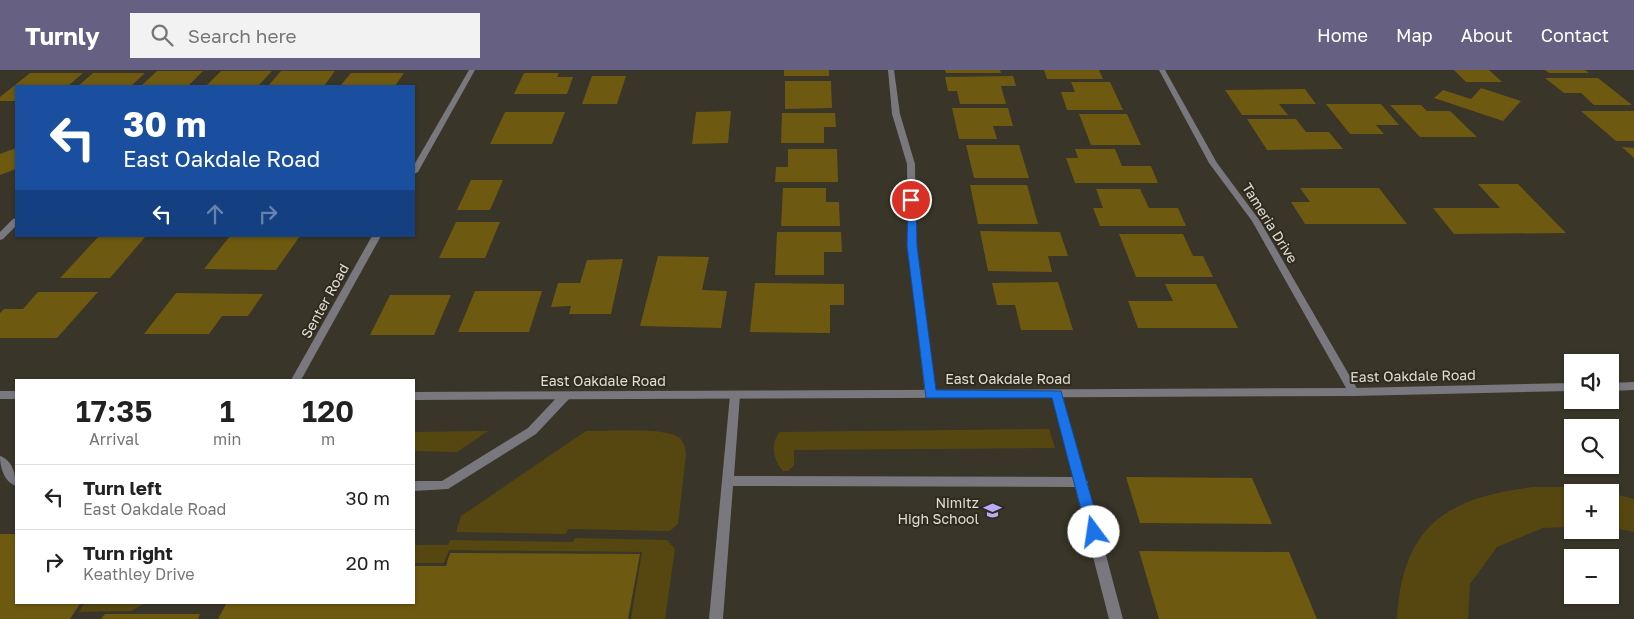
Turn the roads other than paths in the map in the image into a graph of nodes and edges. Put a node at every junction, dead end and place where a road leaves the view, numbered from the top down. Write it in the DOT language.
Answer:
graph roads {
  1 [pos="472,70"];
  2 [pos="891,70"];
  3 [pos="1162,70"];
  4 [pos="415,170"];
  5 [pos="15,222"];
  6 [pos="0,237"];
  7 [pos="376,237"];
  8 [pos="297,379"];
  9 [pos="1634,386"];
  10 [pos="1619,387"];
  11 [pos="1564,388"];
  12 [pos="1354,392"];
  13 [pos="0,394"];
  14 [pos="930,394"];
  15 [pos="1057,394"];
  16 [pos="15,395"];
  17 [pos="735,395"];
  18 [pos="415,396"];
  19 [pos="565,396"];
  20 [pos="0,460"];
  21 [pos="15,480"];
  22 [pos="728,481"];
  23 [pos="1082,482"];
  24 [pos="415,486"];
  25 [pos="716,619"];
  26 [pos="1116,619"];
  1 -- 4 [label="street"];
  2 -- 14 [label="street"];
  3 -- 12 [label="street, Tameria Drive"];
  5 -- 6 [label="street"];
  7 -- 8 [label="street, Senter Road"];
  9 -- 10 [label="street"];
  11 -- 12 [label="street, East Oakdale Road"];
  12 -- 15 [label="street, East Oakdale Road"];
  13 -- 16 [label="street"];
  14 -- 15 [label="street, East Oakdale Road"];
  14 -- 17 [label="street, East Oakdale Road"];
  15 -- 23 [label="street"];
  17 -- 19 [label="street, East Oakdale Road"];
  17 -- 22 [label="street"];
  18 -- 19 [label="street, East Oakdale Road"];
  19 -- 24 [label="street"];
  20 -- 21 [label="street"];
  22 -- 23 [label="street"];
  22 -- 25 [label="street"];
  23 -- 26 [label="street"];
}
